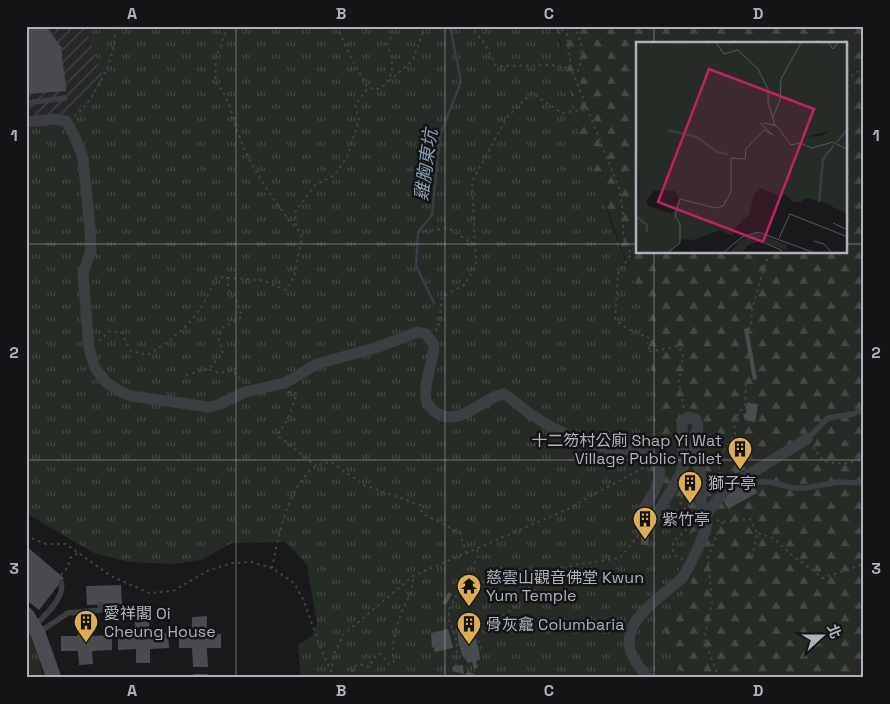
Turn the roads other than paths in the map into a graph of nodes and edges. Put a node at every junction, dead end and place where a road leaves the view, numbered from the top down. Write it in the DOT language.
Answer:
graph roads {
  1 [pos="65,98"];
  2 [pos="26,102"];
  3 [pos="26,122"];
  4 [pos="864,409"];
  5 [pos="807,439"];
  6 [pos="737,482"];
  7 [pos="864,483"];
  8 [pos="700,519"];
  9 [pos="61,582"];
  10 [pos="100,604"];
  11 [pos="32,621"];
  12 [pos="54,678"];
  13 [pos="649,678"];
  1 -- 2 [label="lane"];
  3 -- 8 [label="street"];
  4 -- 5 [label="lane"];
  5 -- 6 [label="street"];
  6 -- 7 [label="lane"];
  6 -- 8 [label="street"];
  8 -- 13 [label="street"];
  9 -- 11 [label="lane"];
  10 -- 11 [label="lane"];
  11 -- 12 [label="main road"];
}
